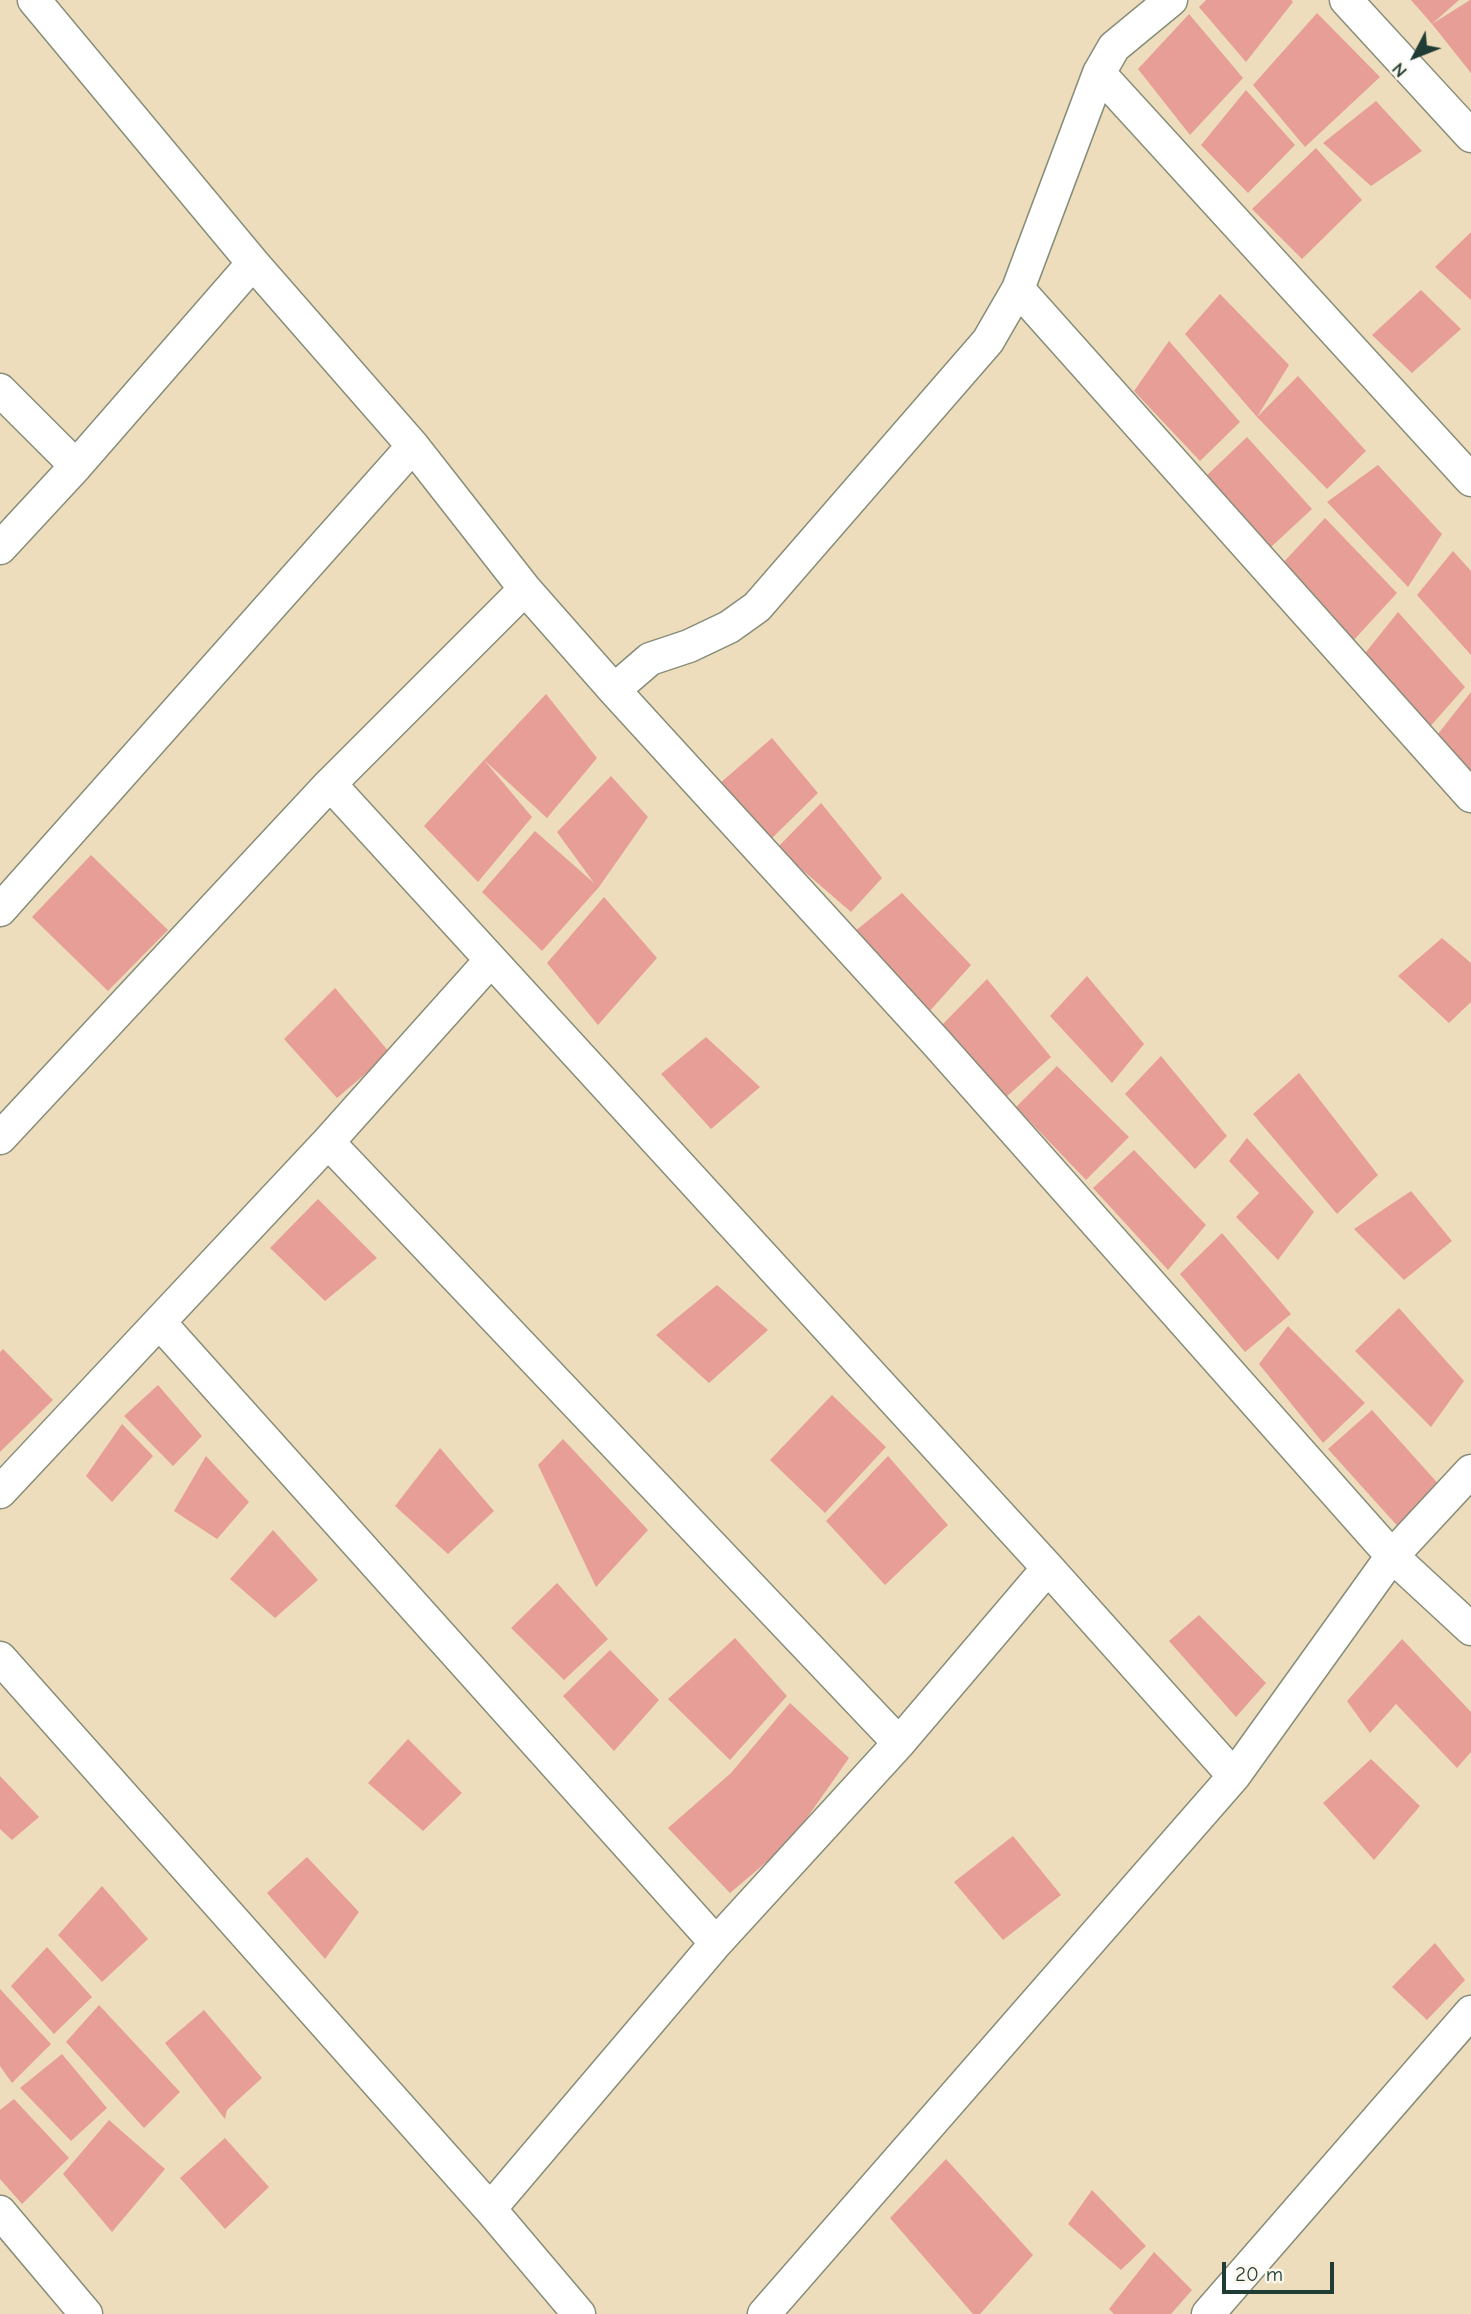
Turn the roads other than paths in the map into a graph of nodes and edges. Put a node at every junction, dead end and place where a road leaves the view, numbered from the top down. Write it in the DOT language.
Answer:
graph roads {
  1 [pos="34,0"];
  2 [pos="1171,0"];
  3 [pos="1346,0"];
  4 [pos="1099,73"];
  5 [pos="1471,136"];
  6 [pos="253,264"];
  7 [pos="1018,289"];
  8 [pos="0,390"];
  9 [pos="413,446"];
  10 [pos="76,466"];
  11 [pos="1471,480"];
  12 [pos="0,548"];
  13 [pos="525,589"];
  14 [pos="614,691"];
  15 [pos="330,784"];
  16 [pos="1471,796"];
  17 [pos="0,911"];
  18 [pos="491,960"];
  19 [pos="0,1138"];
  20 [pos="328,1142"];
  21 [pos="160,1323"];
  22 [pos="1471,1471"];
  23 [pos="0,1492"];
  24 [pos="1392,1556"];
  25 [pos="1048,1568"];
  26 [pos="1471,1629"];
  27 [pos="3,1668"];
  28 [pos="899,1743"];
  29 [pos="1234,1776"];
  30 [pos="716,1943"];
  31 [pos="1471,2012"];
  32 [pos="490,2209"];
  33 [pos="0,2212"];
  34 [pos="86,2314"];
  35 [pos="579,2314"];
  36 [pos="764,2314"];
  37 [pos="1208,2314"];
  1 -- 6 [label="street"];
  2 -- 4 [label="street"];
  3 -- 5 [label="street"];
  4 -- 7 [label="street"];
  4 -- 11 [label="street"];
  6 -- 9 [label="street"];
  6 -- 10 [label="street"];
  7 -- 14 [label="street"];
  7 -- 16 [label="street"];
  8 -- 10 [label="street"];
  9 -- 13 [label="street"];
  9 -- 17 [label="street"];
  10 -- 12 [label="street"];
  13 -- 14 [label="street"];
  13 -- 15 [label="street"];
  14 -- 24 [label="street"];
  15 -- 18 [label="street"];
  15 -- 19 [label="street"];
  18 -- 20 [label="street"];
  18 -- 25 [label="street"];
  20 -- 21 [label="street"];
  20 -- 28 [label="street"];
  21 -- 23 [label="street"];
  21 -- 30 [label="street"];
  22 -- 24 [label="street"];
  24 -- 26 [label="street"];
  24 -- 29 [label="street"];
  25 -- 28 [label="street"];
  25 -- 29 [label="street"];
  27 -- 32 [label="street"];
  28 -- 30 [label="street"];
  29 -- 36 [label="street"];
  30 -- 32 [label="street"];
  31 -- 37 [label="street"];
  32 -- 35 [label="street"];
  33 -- 34 [label="street"];
}
